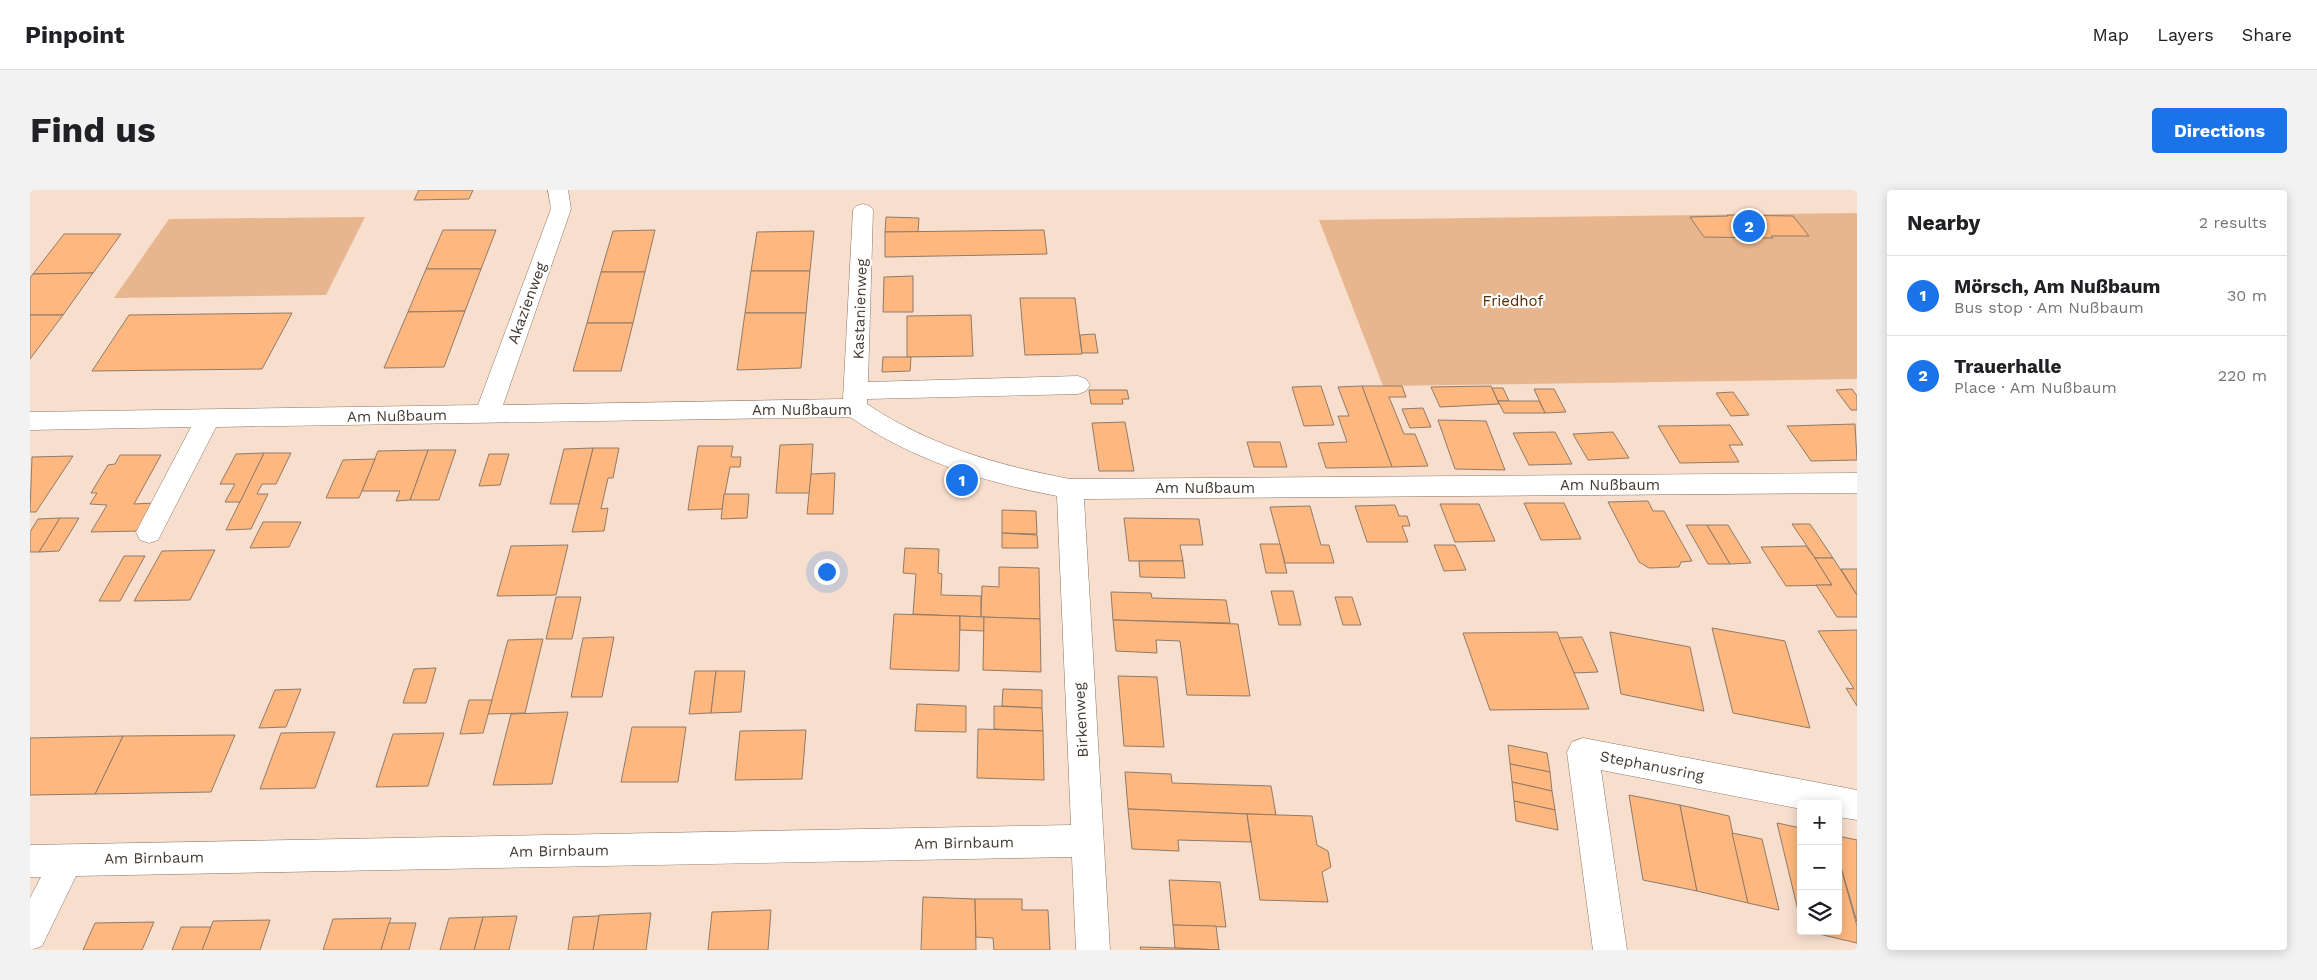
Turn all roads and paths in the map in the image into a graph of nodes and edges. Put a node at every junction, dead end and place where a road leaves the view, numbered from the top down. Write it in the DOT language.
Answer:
graph roads {
  1 [pos="558,190"];
  2 [pos="864,210"];
  3 [pos="1078,385"];
  4 [pos="856,400"];
  5 [pos="487,415"];
  6 [pos="208,418"];
  7 [pos="30,421"];
  8 [pos="1857,484"];
  9 [pos="1070,489"];
  10 [pos="149,532"];
  11 [pos="1857,805"];
  12 [pos="1088,841"];
  13 [pos="67,860"];
  14 [pos="30,861"];
  15 [pos="30,934"];
  16 [pos="1094,950"];
  17 [pos="1610,950"];
  1 -- 5 [label="street, Akazienweg"];
  2 -- 4 [label="street, Kastanienweg"];
  3 -- 4 [label="street"];
  4 -- 5 [label="street, Am Nußbaum"];
  4 -- 9 [label="street, Am Nußbaum"];
  5 -- 6 [label="street, Am Nußbaum"];
  6 -- 7 [label="street, Am Nußbaum"];
  6 -- 10 [label="street"];
  8 -- 9 [label="street, Am Nußbaum"];
  9 -- 12 [label="street, Birkenweg"];
  11 -- 17 [label="street, Stephanusring"];
  12 -- 13 [label="street, Am Birnbaum"];
  12 -- 16 [label="street, Birkenweg"];
  13 -- 14 [label="street, Am Birnbaum"];
  13 -- 15 [label="street"];
}
